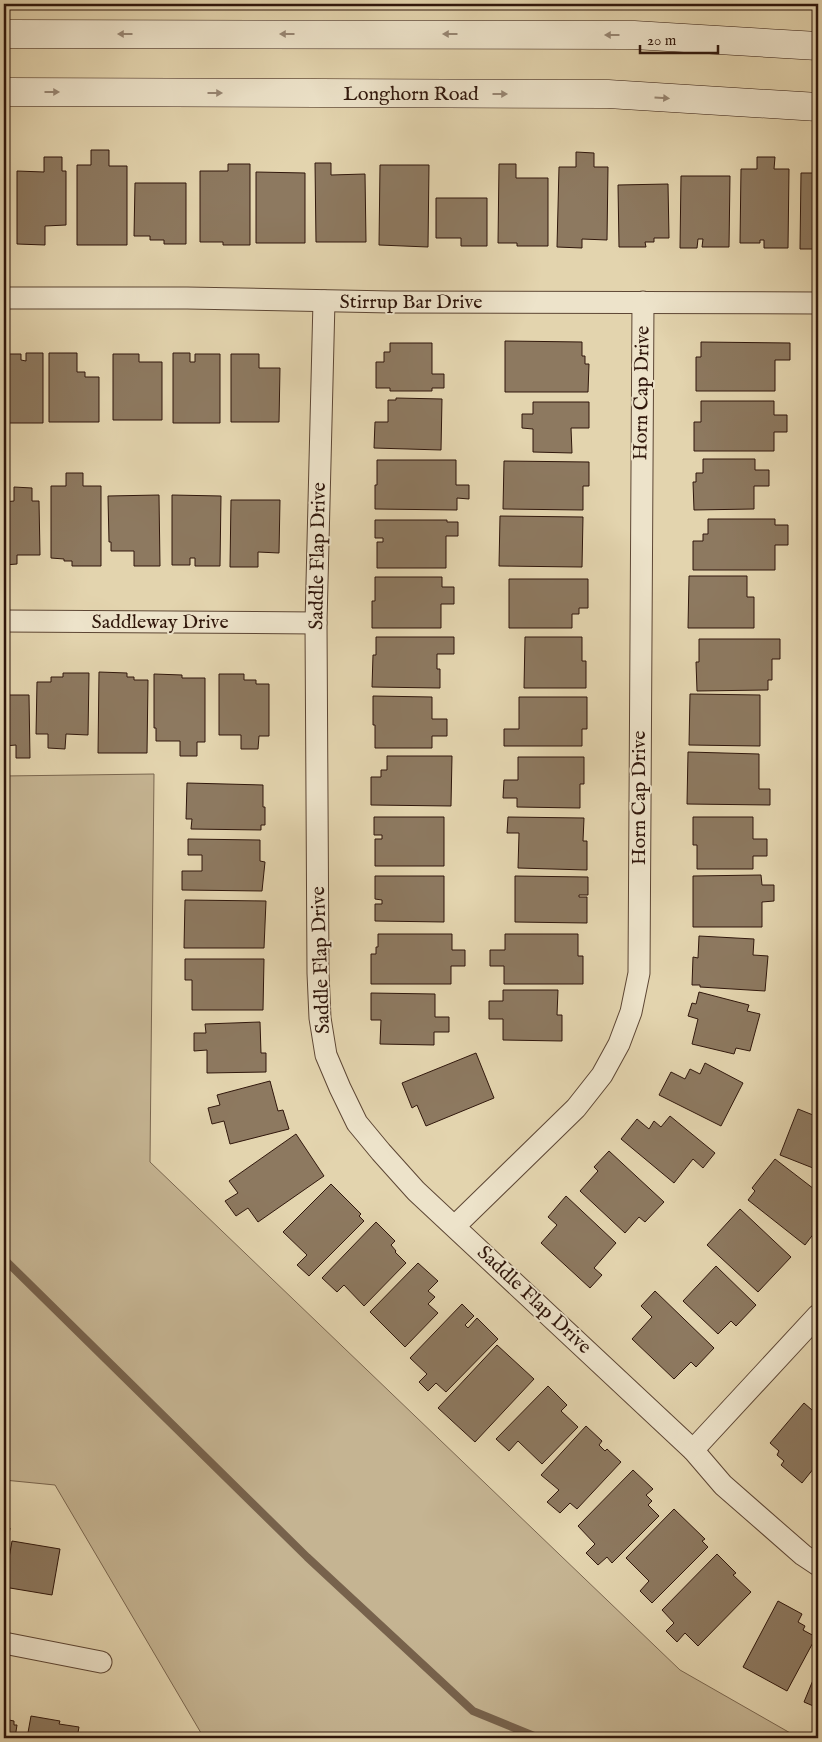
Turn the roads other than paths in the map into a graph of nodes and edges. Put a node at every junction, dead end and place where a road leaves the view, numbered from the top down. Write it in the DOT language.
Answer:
graph roads {
  1 [pos="4,34"];
  2 [pos="818,46"];
  3 [pos="4,92"];
  4 [pos="818,107"];
  5 [pos="4,298"];
  6 [pos="324,301"];
  7 [pos="643,302"];
  8 [pos="818,303"];
  9 [pos="4,621"];
  10 [pos="316,623"];
  11 [pos="455,1226"];
  12 [pos="818,1315"];
  13 [pos="693,1450"];
  14 [pos="818,1564"];
  15 [pos="4,1643"];
  16 [pos="101,1662"];
  2 -- 1 [label="main road, one-way"];
  3 -- 4 [label="main road, Longhorn Road, one-way"];
  5 -- 6 [label="street, Stirrup Bar Drive"];
  6 -- 7 [label="street, Stirrup Bar Drive"];
  6 -- 10 [label="street, Saddle Flap Drive"];
  7 -- 8 [label="street, Stirrup Bar Drive"];
  7 -- 11 [label="street, Horn Cap Drive"];
  9 -- 10 [label="street, Saddleway Drive"];
  10 -- 11 [label="street, Saddle Flap Drive"];
  11 -- 13 [label="street, Saddle Flap Drive"];
  12 -- 13 [label="street"];
  13 -- 14 [label="street, Saddle Flap Drive"];
  15 -- 16 [label="street"];
}
